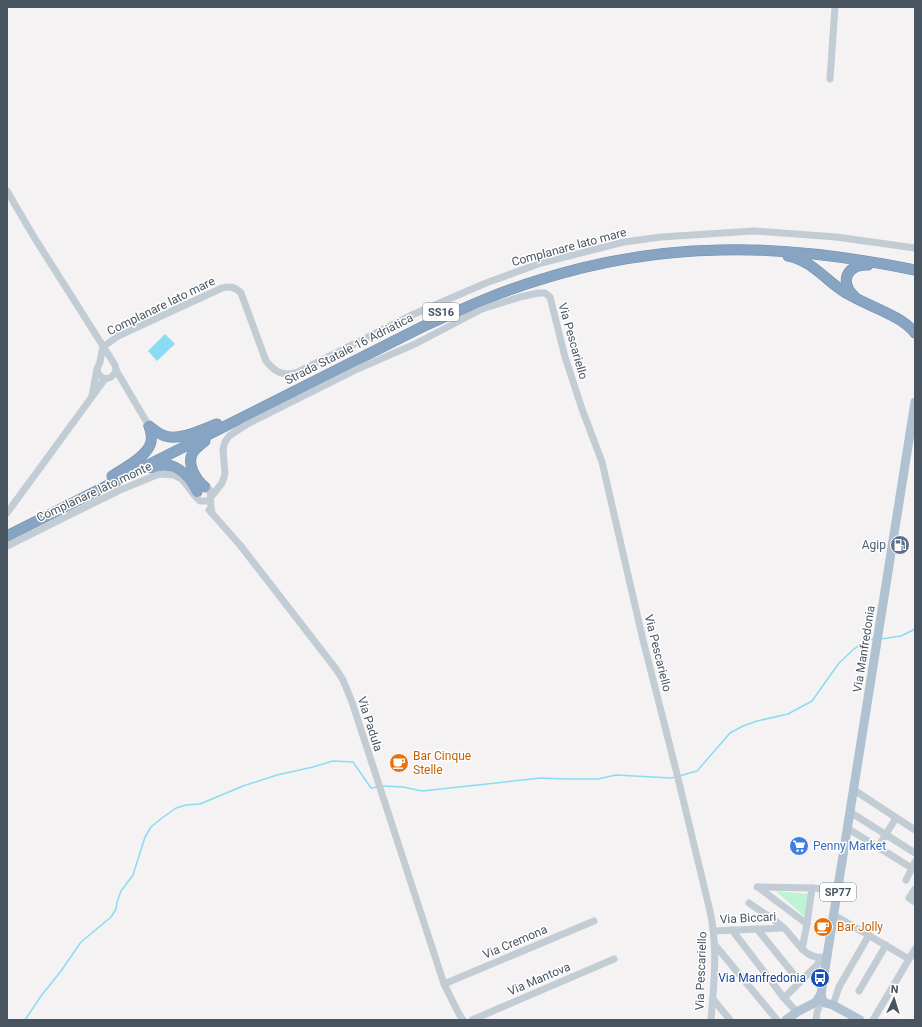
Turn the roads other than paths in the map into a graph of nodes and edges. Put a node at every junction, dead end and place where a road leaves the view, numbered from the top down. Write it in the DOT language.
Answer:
graph roads {
  1 [pos="835,7"];
  2 [pos="830,79"];
  3 [pos="7,191"];
  4 [pos="915,248"];
  5 [pos="759,250"];
  6 [pos="915,264"];
  7 [pos="890,265"];
  8 [pos="915,270"];
  9 [pos="855,298"];
  10 [pos="913,326"];
  11 [pos="103,347"];
  12 [pos="98,365"];
  13 [pos="112,372"];
  14 [pos="92,398"];
  15 [pos="915,402"];
  16 [pos="149,426"];
  17 [pos="219,427"];
  18 [pos="113,479"];
  19 [pos="222,483"];
  20 [pos="199,492"];
  21 [pos="210,499"];
  22 [pos="7,513"];
  23 [pos="212,513"];
  24 [pos="7,529"];
  25 [pos="7,536"];
  26 [pos="7,546"];
  27 [pos="854,790"];
  28 [pos="850,812"];
  29 [pos="896,818"];
  30 [pos="848,828"];
  31 [pos="915,830"];
  32 [pos="886,834"];
  33 [pos="878,847"];
  34 [pos="915,853"];
  35 [pos="914,867"];
  36 [pos="906,880"];
  37 [pos="812,888"];
  38 [pos="915,889"];
  39 [pos="838,890"];
  40 [pos="912,900"];
  41 [pos="749,903"];
  42 [pos="834,914"];
  43 [pos="594,921"];
  44 [pos="807,924"];
  45 [pos="783,928"];
  46 [pos="757,929"];
  47 [pos="732,930"];
  48 [pos="714,931"];
  49 [pos="869,935"];
  50 [pos="715,945"];
  51 [pos="886,945"];
  52 [pos="802,949"];
  53 [pos="915,949"];
  54 [pos="824,957"];
  55 [pos="614,959"];
  56 [pos="909,959"];
  57 [pos="800,982"];
  58 [pos="444,984"];
  59 [pos="858,991"];
  60 [pos="784,998"];
  61 [pos="712,999"];
  62 [pos="821,1002"];
  63 [pos="797,1012"];
  64 [pos="463,1020"];
  65 [pos="472,1020"];
  66 [pos="711,1020"];
  67 [pos="730,1020"];
  68 [pos="777,1020"];
  69 [pos="786,1020"];
  70 [pos="816,1020"];
  71 [pos="860,1020"];
  72 [pos="873,1020"];
  1 -- 2 [label="street"];
  3 -- 11 [label="street"];
  4 -- 11 [label="street, Complanare lato mare"];
  5 -- 7 [label="highway, Strada Statale 16 Adriatica / SS16"];
  5 -- 9 [label="highway"];
  5 -- 17 [label="highway, Strada Statale 16 Adriatica / SS16"];
  6 -- 17 [label="highway, Strada Statale 16 Adriatica / SS16"];
  7 -- 8 [label="highway, Strada Statale 16 Adriatica / SS16"];
  7 -- 9 [label="highway"];
  9 -- 10 [label="highway"];
  11 -- 12 [label="street"];
  11 -- 13 [label="street"];
  12 -- 13 [label="street"];
  12 -- 13 [label="street"];
  12 -- 14 [label="street"];
  13 -- 14 [label="street"];
  13 -- 16 [label="street"];
  14 -- 22 [label="street"];
  15 -- 27 [label="main road, Via Manfredonia / SP77"];
  16 -- 17 [label="highway"];
  16 -- 18 [label="highway"];
  17 -- 18 [label="highway, Strada Statale 16 Adriatica / SS16"];
  17 -- 20 [label="highway"];
  18 -- 20 [label="highway"];
  18 -- 24 [label="highway, Strada Statale 16 Adriatica / SS16"];
  18 -- 25 [label="highway, Strada Statale 16 Adriatica / SS16"];
  19 -- 20 [label="street"];
  19 -- 21 [label="street"];
  19 -- 48 [label="street, Via Pescariello"];
  20 -- 21 [label="street"];
  20 -- 21 [label="street"];
  20 -- 23 [label="street, Via Padula"];
  20 -- 26 [label="street, Complanare lato monte"];
  21 -- 23 [label="street"];
  23 -- 58 [label="street, Via Padula"];
  27 -- 28 [label="main road, Via Manfredonia / SP77"];
  27 -- 29 [label="street"];
  28 -- 30 [label="main road, Via Manfredonia / SP77"];
  28 -- 32 [label="street"];
  29 -- 31 [label="street"];
  29 -- 32 [label="street"];
  30 -- 33 [label="street"];
  30 -- 39 [label="main road, Via Manfredonia / SP77"];
  32 -- 33 [label="street"];
  32 -- 34 [label="street"];
  33 -- 35 [label="street"];
  35 -- 36 [label="street"];
  37 -- 39 [label="street"];
  37 -- 44 [label="street"];
  37 -- 44 [label="street"];
  38 -- 40 [label="street"];
  39 -- 42 [label="main road, Via Manfredonia / SP77"];
  41 -- 45 [label="street, Via Biccari"];
  42 -- 49 [label="street"];
  42 -- 54 [label="main road, Via Manfredonia / SP77"];
  43 -- 58 [label="street, Via Cremona"];
  44 -- 52 [label="street"];
  45 -- 46 [label="street, Via Biccari"];
  45 -- 52 [label="street, Via Biccari"];
  46 -- 47 [label="street, Via Biccari"];
  46 -- 57 [label="street"];
  47 -- 48 [label="street, Via Biccari"];
  47 -- 60 [label="street"];
  48 -- 50 [label="street, Via Pescariello"];
  49 -- 51 [label="street"];
  49 -- 62 [label="street"];
  50 -- 61 [label="street, Via Pescariello"];
  50 -- 68 [label="street"];
  51 -- 56 [label="street"];
  51 -- 59 [label="street"];
  52 -- 54 [label="street, Via Biccari"];
  53 -- 56 [label="street"];
  54 -- 57 [label="street"];
  54 -- 62 [label="main road, Via Manfredonia / SP77"];
  55 -- 65 [label="street, Via Mantova"];
  56 -- 72 [label="street"];
  57 -- 60 [label="street"];
  58 -- 64 [label="street, Via Padula"];
  60 -- 63 [label="street"];
  61 -- 66 [label="street, Via Pescariello"];
  61 -- 67 [label="street"];
  62 -- 63 [label="main road"];
  62 -- 70 [label="street"];
  62 -- 71 [label="main road"];
  63 -- 69 [label="main road"];
}
